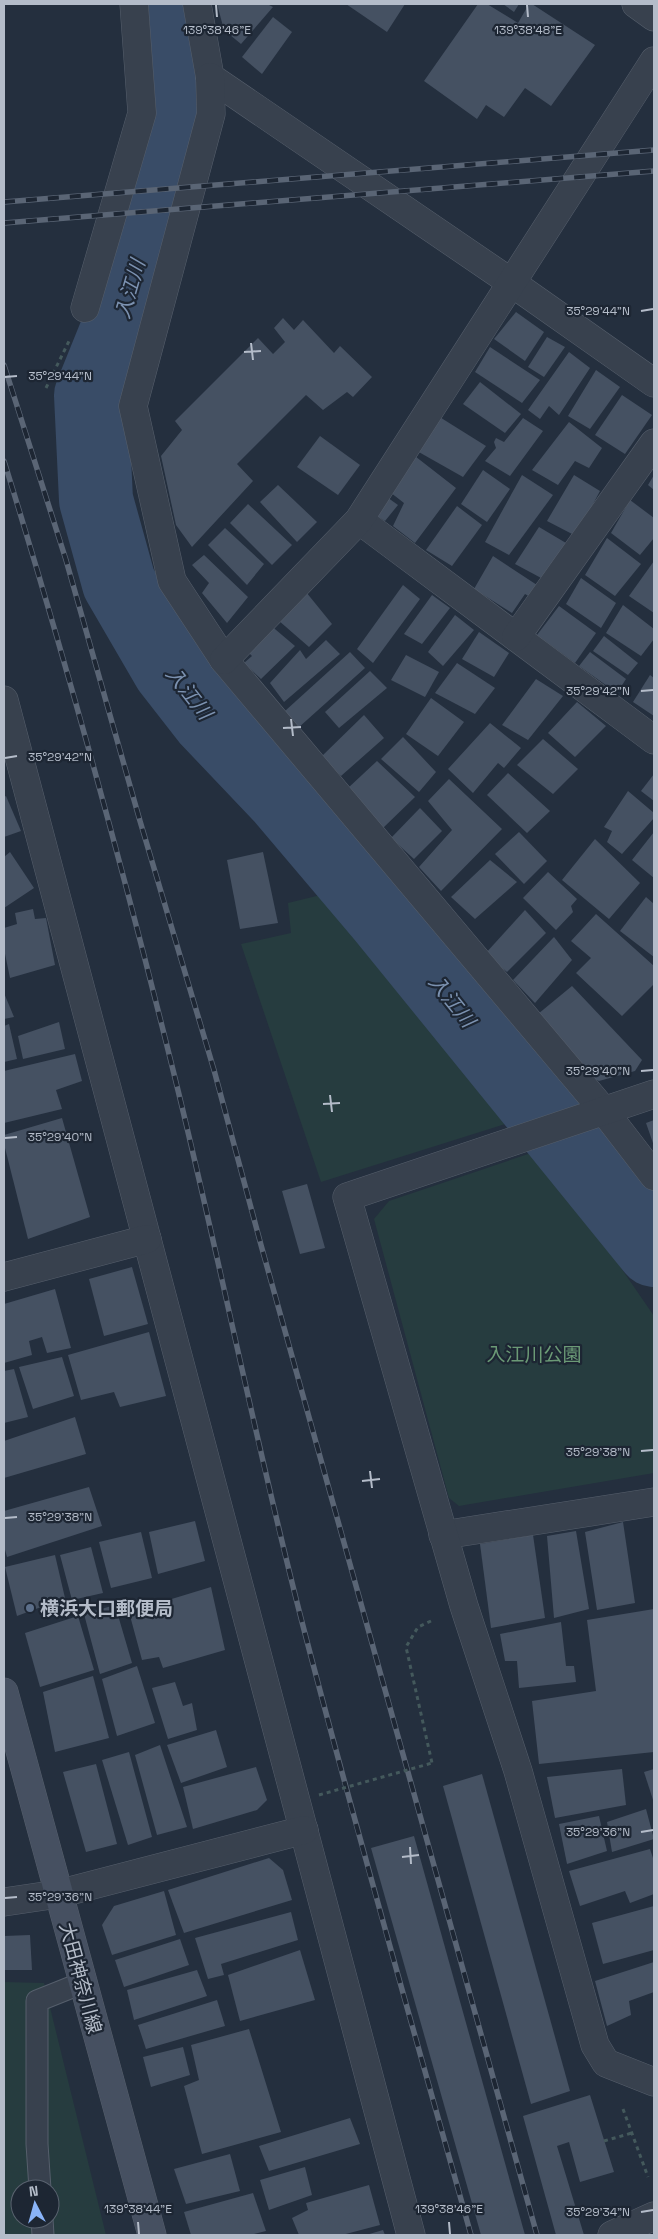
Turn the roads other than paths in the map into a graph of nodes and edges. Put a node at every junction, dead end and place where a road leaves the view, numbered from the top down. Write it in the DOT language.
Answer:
graph roads {
  1 [pos="134,4"];
  2 [pos="197,4"];
  3 [pos="636,4"];
  4 [pos="654,16"];
  5 [pos="654,61"];
  6 [pos="210,77"];
  7 [pos="512,283"];
  8 [pos="85,308"];
  9 [pos="654,383"];
  10 [pos="654,443"];
  11 [pos="359,520"];
  12 [pos="516,637"];
  13 [pos="224,660"];
  14 [pos="4,700"];
  15 [pos="654,740"];
  16 [pos="654,1094"];
  17 [pos="601,1113"];
  18 [pos="654,1176"];
  19 [pos="147,1239"];
  20 [pos="4,1277"];
  21 [pos="654,1502"];
  22 [pos="443,1535"];
  23 [pos="4,1692"];
  24 [pos="304,1830"];
  25 [pos="58,1894"];
  26 [pos="4,1902"];
  27 [pos="82,1983"];
  28 [pos="654,2082"];
  29 [pos="39,2179"];
  30 [pos="654,2216"];
  31 [pos="152,2235"];
  32 [pos="411,2235"];
  33 [pos="612,2235"];
  1 -- 8 [label="street"];
  2 -- 6 [label="street"];
  3 -- 4 [label="street"];
  5 -- 7 [label="street"];
  6 -- 7 [label="street"];
  6 -- 13 [label="street"];
  7 -- 9 [label="street"];
  7 -- 11 [label="street"];
  10 -- 12 [label="street"];
  11 -- 12 [label="street"];
  11 -- 13 [label="street"];
  12 -- 15 [label="street"];
  13 -- 17 [label="street"];
  14 -- 19 [label="street"];
  16 -- 17 [label="street"];
  17 -- 18 [label="street"];
  17 -- 22 [label="street"];
  19 -- 20 [label="street"];
  19 -- 24 [label="street"];
  21 -- 22 [label="street"];
  22 -- 28 [label="street"];
  23 -- 25 [label="main road, 大田神奈川線"];
  24 -- 25 [label="street"];
  24 -- 32 [label="street"];
  25 -- 26 [label="street"];
  25 -- 27 [label="main road, 大田神奈川線"];
  27 -- 29 [label="lane"];
  27 -- 31 [label="main road, 大田神奈川線"];
  30 -- 33 [label="street"];
}
